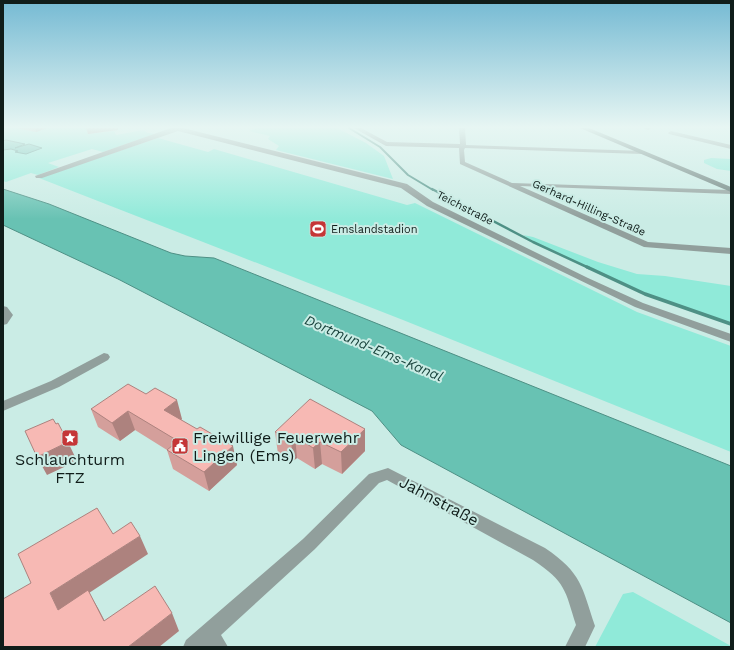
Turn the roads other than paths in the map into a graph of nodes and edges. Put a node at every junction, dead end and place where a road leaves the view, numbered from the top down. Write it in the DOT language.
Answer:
graph roads {
  1 [pos="91,158"];
  2 [pos="297,158"];
  3 [pos="462,158"];
  4 [pos="656,158"];
  5 [pos="39,176"];
  6 [pos="508,184"];
  7 [pos="731,191"];
  8 [pos="731,251"];
  9 [pos="3,309"];
  10 [pos="3,322"];
  11 [pos="731,338"];
  12 [pos="104,357"];
  13 [pos="3,406"];
  14 [pos="214,640"];
  15 [pos="193,647"];
  16 [pos="575,647"];
  1 -- 5 [label="street"];
  2 -- 11 [label="street, Teichstraße"];
  3 -- 6 [label="street, Gerhard-Hilling-Straße"];
  4 -- 7 [label="street"];
  6 -- 7 [label="street"];
  6 -- 8 [label="street, Gerhard-Hilling-Straße"];
  9 -- 10 [label="street"];
  12 -- 13 [label="street"];
  14 -- 15 [label="street, Jahnstraße"];
  14 -- 16 [label="street, Jahnstraße"];
}
